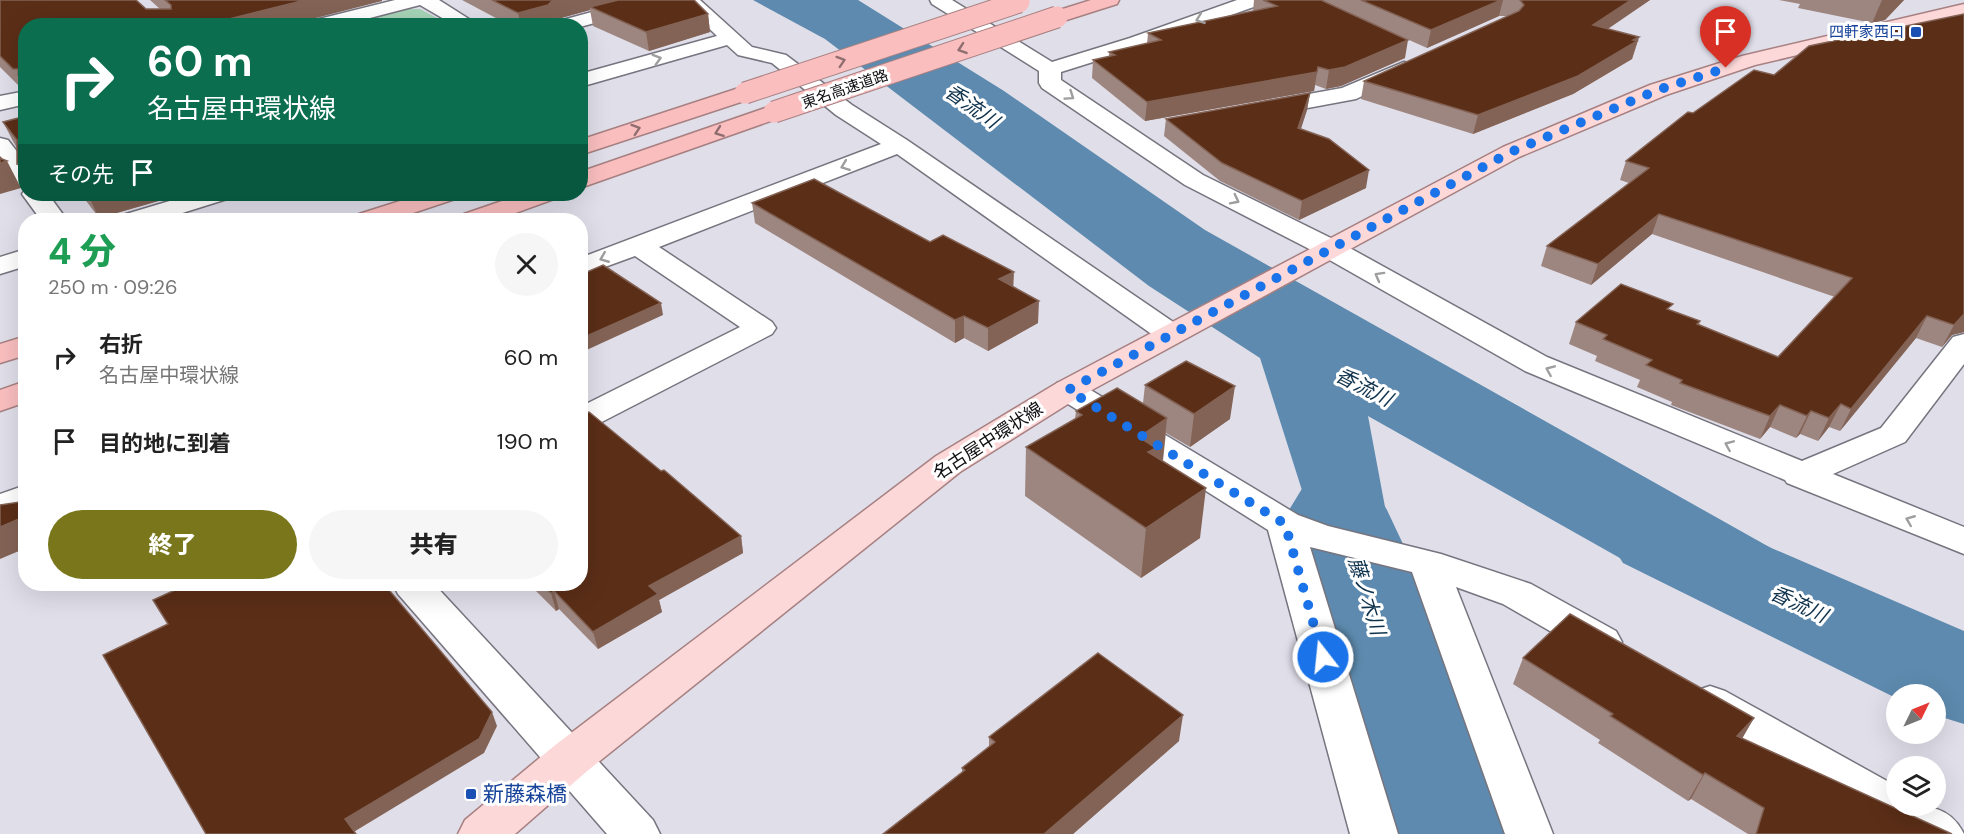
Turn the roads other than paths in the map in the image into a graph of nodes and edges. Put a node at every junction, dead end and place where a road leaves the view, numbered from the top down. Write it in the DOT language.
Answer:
graph roads {
  1 [pos="418,0"];
  2 [pos="425,0"];
  3 [pos="657,0"];
  4 [pos="689,0"];
  5 [pos="939,0"];
  6 [pos="1110,0"];
  7 [pos="1255,0"];
  8 [pos="1023,1"];
  9 [pos="1964,10"];
  10 [pos="346,18"];
  11 [pos="457,18"];
  12 [pos="588,19"];
  13 [pos="731,38"];
  14 [pos="1416,54"];
  15 [pos="1050,69"];
  16 [pos="588,79"];
  17 [pos="18,99"];
  18 [pos="0,103"];
  19 [pos="1244,113"];
  20 [pos="1150,130"];
  21 [pos="1127,134"];
  22 [pos="0,145"];
  23 [pos="588,145"];
  24 [pos="899,145"];
  25 [pos="18,169"];
  26 [pos="588,178"];
  27 [pos="196,201"];
  28 [pos="425,201"];
  29 [pos="525,201"];
  30 [pos="157,213"];
  31 [pos="389,213"];
  32 [pos="492,213"];
  33 [pos="636,245"];
  34 [pos="1322,252"];
  35 [pos="18,260"];
  36 [pos="588,265"];
  37 [pos="0,266"];
  38 [pos="1179,329"];
  39 [pos="1964,343"];
  40 [pos="18,348"];
  41 [pos="0,354"];
  42 [pos="1953,377"];
  43 [pos="1068,390"];
  44 [pos="18,394"];
  45 [pos="0,401"];
  46 [pos="588,416"];
  47 [pos="1799,475"];
  48 [pos="18,500"];
  49 [pos="0,507"];
  50 [pos="1303,530"];
  51 [pos="1964,541"];
  52 [pos="1428,563"];
  53 [pos="418,591"];
  54 [pos="1631,658"];
  55 [pos="1682,687"];
  56 [pos="570,759"];
  57 [pos="482,834"];
  58 [pos="636,834"];
  59 [pos="1374,834"];
  60 [pos="1529,834"];
  61 [pos="1940,834"];
  1 -- 10 [label="street"];
  2 -- 11 [label="street"];
  3 -- 12 [label="street"];
  4 -- 13 [label="street"];
  5 -- 15 [label="street"];
  6 -- 26 [label="highway, 東名高速道路, one-way, bridge"];
  7 -- 15 [label="street, one-way"];
  23 -- 8 [label="highway, 東名高速道路, one-way, bridge"];
  9 -- 34 [label="main road, 名古屋中環状線"];
  16 -- 13 [label="street, one-way"];
  13 -- 24 [label="street"];
  14 -- 19 [label="street"];
  15 -- 21 [label="street, one-way"];
  17 -- 18 [label="street"];
  20 -- 21 [label="street"];
  21 -- 34 [label="street, one-way"];
  22 -- 25 [label="street"];
  24 -- 33 [label="street, one-way"];
  24 -- 38 [label="street"];
  27 -- 30 [label="street"];
  28 -- 31 [label="highway"];
  29 -- 32 [label="highway"];
  33 -- 36 [label="street, one-way"];
  33 -- 46 [label="street"];
  34 -- 38 [label="main road, 名古屋中環状線"];
  47 -- 34 [label="street, one-way"];
  35 -- 37 [label="street"];
  38 -- 43 [label="main road, 名古屋中環状線"];
  39 -- 42 [label="street"];
  40 -- 41 [label="highway"];
  42 -- 47 [label="street"];
  43 -- 50 [label="street"];
  43 -- 56 [label="main road, 名古屋中環状線"];
  44 -- 45 [label="highway"];
  51 -- 47 [label="street, one-way"];
  48 -- 49 [label="street"];
  50 -- 52 [label="street"];
  50 -- 59 [label="street"];
  52 -- 54 [label="street"];
  52 -- 60 [label="street"];
  53 -- 56 [label="street"];
  55 -- 61 [label="street"];
  56 -- 57 [label="main road, 名古屋中環状線"];
  56 -- 58 [label="street"];
}
